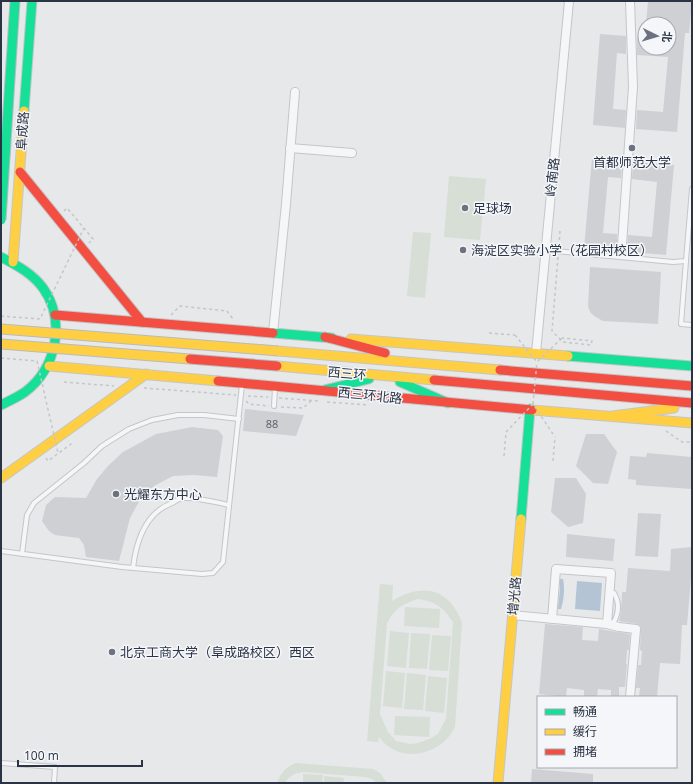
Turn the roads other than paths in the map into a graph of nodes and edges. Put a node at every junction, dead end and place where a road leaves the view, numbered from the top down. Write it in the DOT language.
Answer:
graph roads {
  1 [pos="15,1"];
  2 [pos="32,1"];
  3 [pos="569,1"];
  4 [pos="630,1"];
  5 [pos="1,75"];
  6 [pos="26,77"];
  7 [pos="295,92"];
  8 [pos="12,103"];
  9 [pos="290,148"];
  10 [pos="352,153"];
  11 [pos="20,172"];
  12 [pos="692,189"];
  13 [pos="3,216"];
  14 [pos="622,245"];
  15 [pos="545,250"];
  16 [pos="1,257"];
  17 [pos="686,261"];
  18 [pos="13,262"];
  19 [pos="55,315"];
  20 [pos="142,322"];
  21 [pos="692,325"];
  22 [pos="1,329"];
  23 [pos="273,333"];
  24 [pos="325,337"];
  25 [pos="1,344"];
  26 [pos="536,352"];
  27 [pos="422,364"];
  28 [pos="49,366"];
  29 [pos="692,366"];
  30 [pos="146,374"];
  31 [pos="385,376"];
  32 [pos="692,381"];
  33 [pos="242,382"];
  34 [pos="671,383"];
  35 [pos="276,385"];
  36 [pos="692,386"];
  37 [pos="324,390"];
  38 [pos="448,403"];
  39 [pos="692,404"];
  40 [pos="1,405"];
  41 [pos="274,406"];
  42 [pos="532,407"];
  43 [pos="613,416"];
  44 [pos="239,419"];
  45 [pos="692,423"];
  46 [pos="1,478"];
  47 [pos="229,505"];
  48 [pos="1,551"];
  49 [pos="22,554"];
  50 [pos="133,568"];
  51 [pos="512,615"];
  52 [pos="552,619"];
  53 [pos="607,624"];
  54 [pos="630,696"];
  55 [pos="1,764"];
  56 [pos="54,783"];
  57 [pos="498,783"];
  1 -- 13 [label="main road, 阜成路, bridge"];
  2 -- 6 [label="main road, 阜成路"];
  3 -- 15 [label="street, 岭南路"];
  4 -- 14 [label="street"];
  5 -- 6 [label="main road"];
  6 -- 11 [label="main road, 阜成路"];
  7 -- 9 [label="street"];
  8 -- 13 [label="lane"];
  9 -- 10 [label="street"];
  9 -- 23 [label="street"];
  11 -- 18 [label="main road, 阜成路"];
  11 -- 20 [label="main road"];
  12 -- 17 [label="lane"];
  15 -- 17 [label="lane"];
  15 -- 26 [label="street, 岭南路"];
  16 -- 18 [label="main road"];
  17 -- 21 [label="lane"];
  18 -- 19 [label="main road"];
  19 -- 20 [label="main road"];
  19 -- 28 [label="main road"];
  20 -- 23 [label="main road"];
  22 -- 27 [label="main road, 西三环, bridge"];
  23 -- 24 [label="main road"];
  24 -- 26 [label="main road"];
  24 -- 27 [label="main road"];
  25 -- 31 [label="main road, 西三环, bridge"];
  26 -- 29 [label="main road"];
  27 -- 34 [label="main road, 西三环"];
  28 -- 30 [label="main road, 西三环北路"];
  28 -- 40 [label="main road"];
  30 -- 33 [label="main road, 西三环北路"];
  30 -- 46 [label="main road"];
  31 -- 37 [label="main road"];
  31 -- 38 [label="main road"];
  31 -- 39 [label="main road, 西三环"];
  32 -- 34 [label="main road"];
  33 -- 35 [label="main road, 西三环北路"];
  33 -- 44 [label="lane"];
  34 -- 36 [label="main road, 西三环"];
  35 -- 37 [label="main road, 西三环北路"];
  35 -- 41 [label="lane"];
  37 -- 38 [label="main road, 西三环北路"];
  38 -- 42 [label="main road, 西三环北路"];
  39 -- 43 [label="main road"];
  42 -- 43 [label="main road, 西三环北路"];
  42 -- 51 [label="main road, 增光路"];
  43 -- 45 [label="main road, 西三环北路"];
  44 -- 47 [label="lane"];
  44 -- 49 [label="lane"];
  47 -- 50 [label="lane"];
  47 -- 50 [label="lane"];
  48 -- 49 [label="lane"];
  49 -- 50 [label="lane"];
  51 -- 52 [label="street"];
  51 -- 57 [label="main road, 增光路"];
  52 -- 53 [label="street"];
  52 -- 53 [label="street"];
  53 -- 54 [label="street"];
  55 -- 56 [label="lane"];
}
